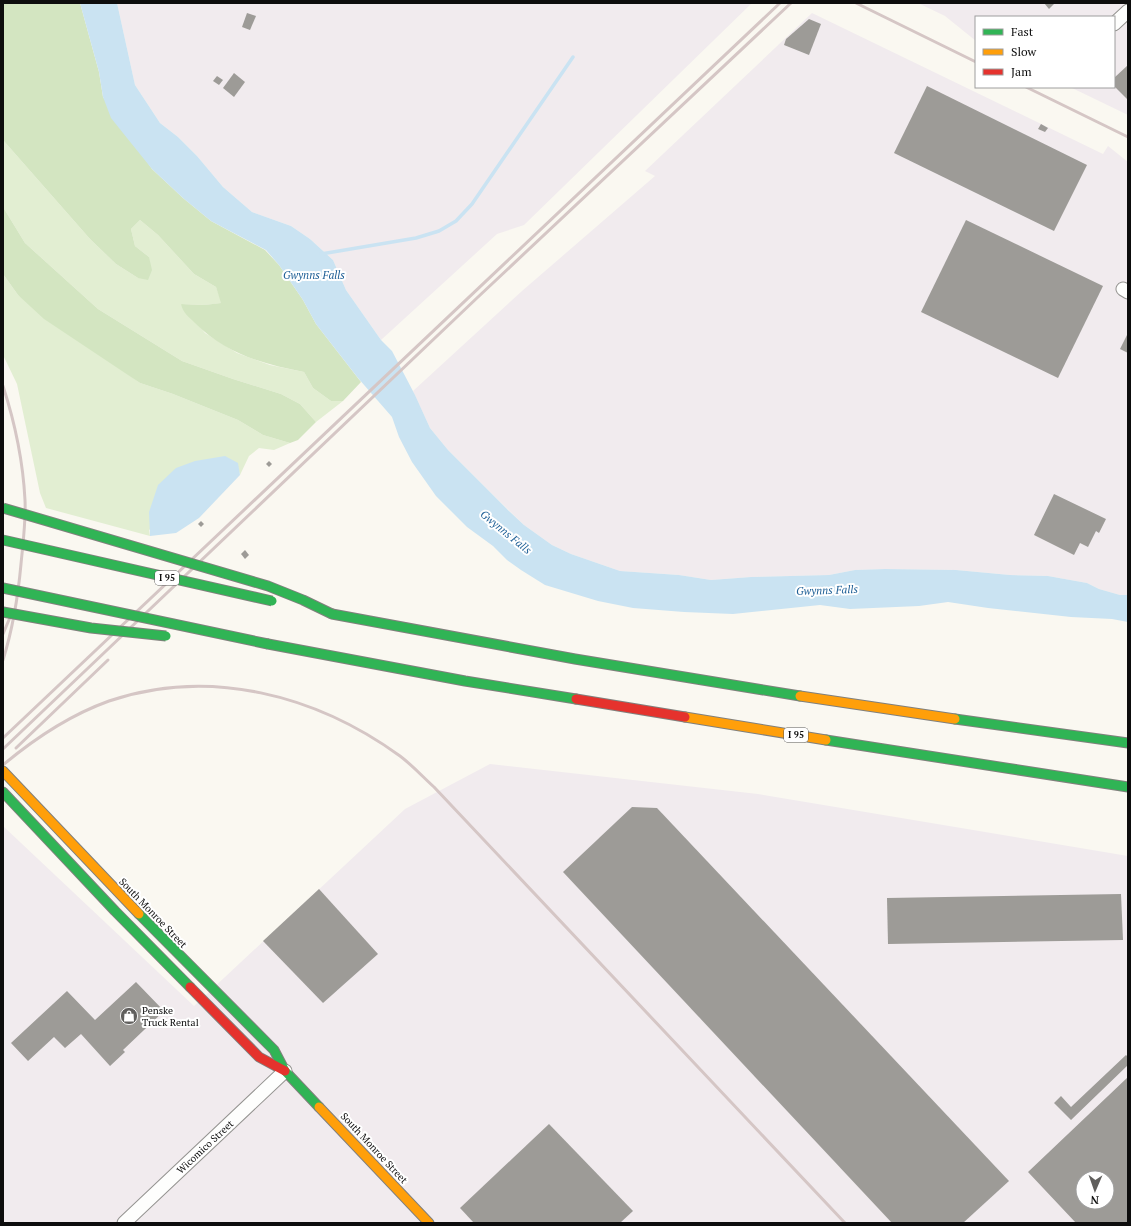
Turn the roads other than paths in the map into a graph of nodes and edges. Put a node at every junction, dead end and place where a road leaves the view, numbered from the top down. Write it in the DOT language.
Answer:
graph roads {
  1 [pos="1128,11"];
  2 [pos="1115,23"];
  3 [pos="3,508"];
  4 [pos="3,540"];
  5 [pos="3,588"];
  6 [pos="279,603"];
  7 [pos="294,606"];
  8 [pos="3,612"];
  9 [pos="332,614"];
  10 [pos="174,637"];
  11 [pos="202,639"];
  12 [pos="268,644"];
  13 [pos="1128,743"];
  14 [pos="3,771"];
  15 [pos="1128,787"];
  16 [pos="3,792"];
  17 [pos="285,1071"];
  18 [pos="124,1223"];
  19 [pos="429,1223"];
  1 -- 2 [label="street"];
  3 -- 9 [label="main road, bridge"];
  4 -- 6 [label="main road, I 95, bridge"];
  5 -- 12 [label="main road, I 95, bridge"];
  7 -- 9 [label="main road, bridge"];
  8 -- 10 [label="main road, bridge"];
  9 -- 13 [label="main road"];
  11 -- 12 [label="main road, bridge"];
  12 -- 15 [label="main road, I 95"];
  14 -- 17 [label="main road, South Monroe Street"];
  16 -- 17 [label="main road, South Monroe Street"];
  17 -- 18 [label="street, Wicomico Street"];
  17 -- 19 [label="main road, South Monroe Street"];
}
